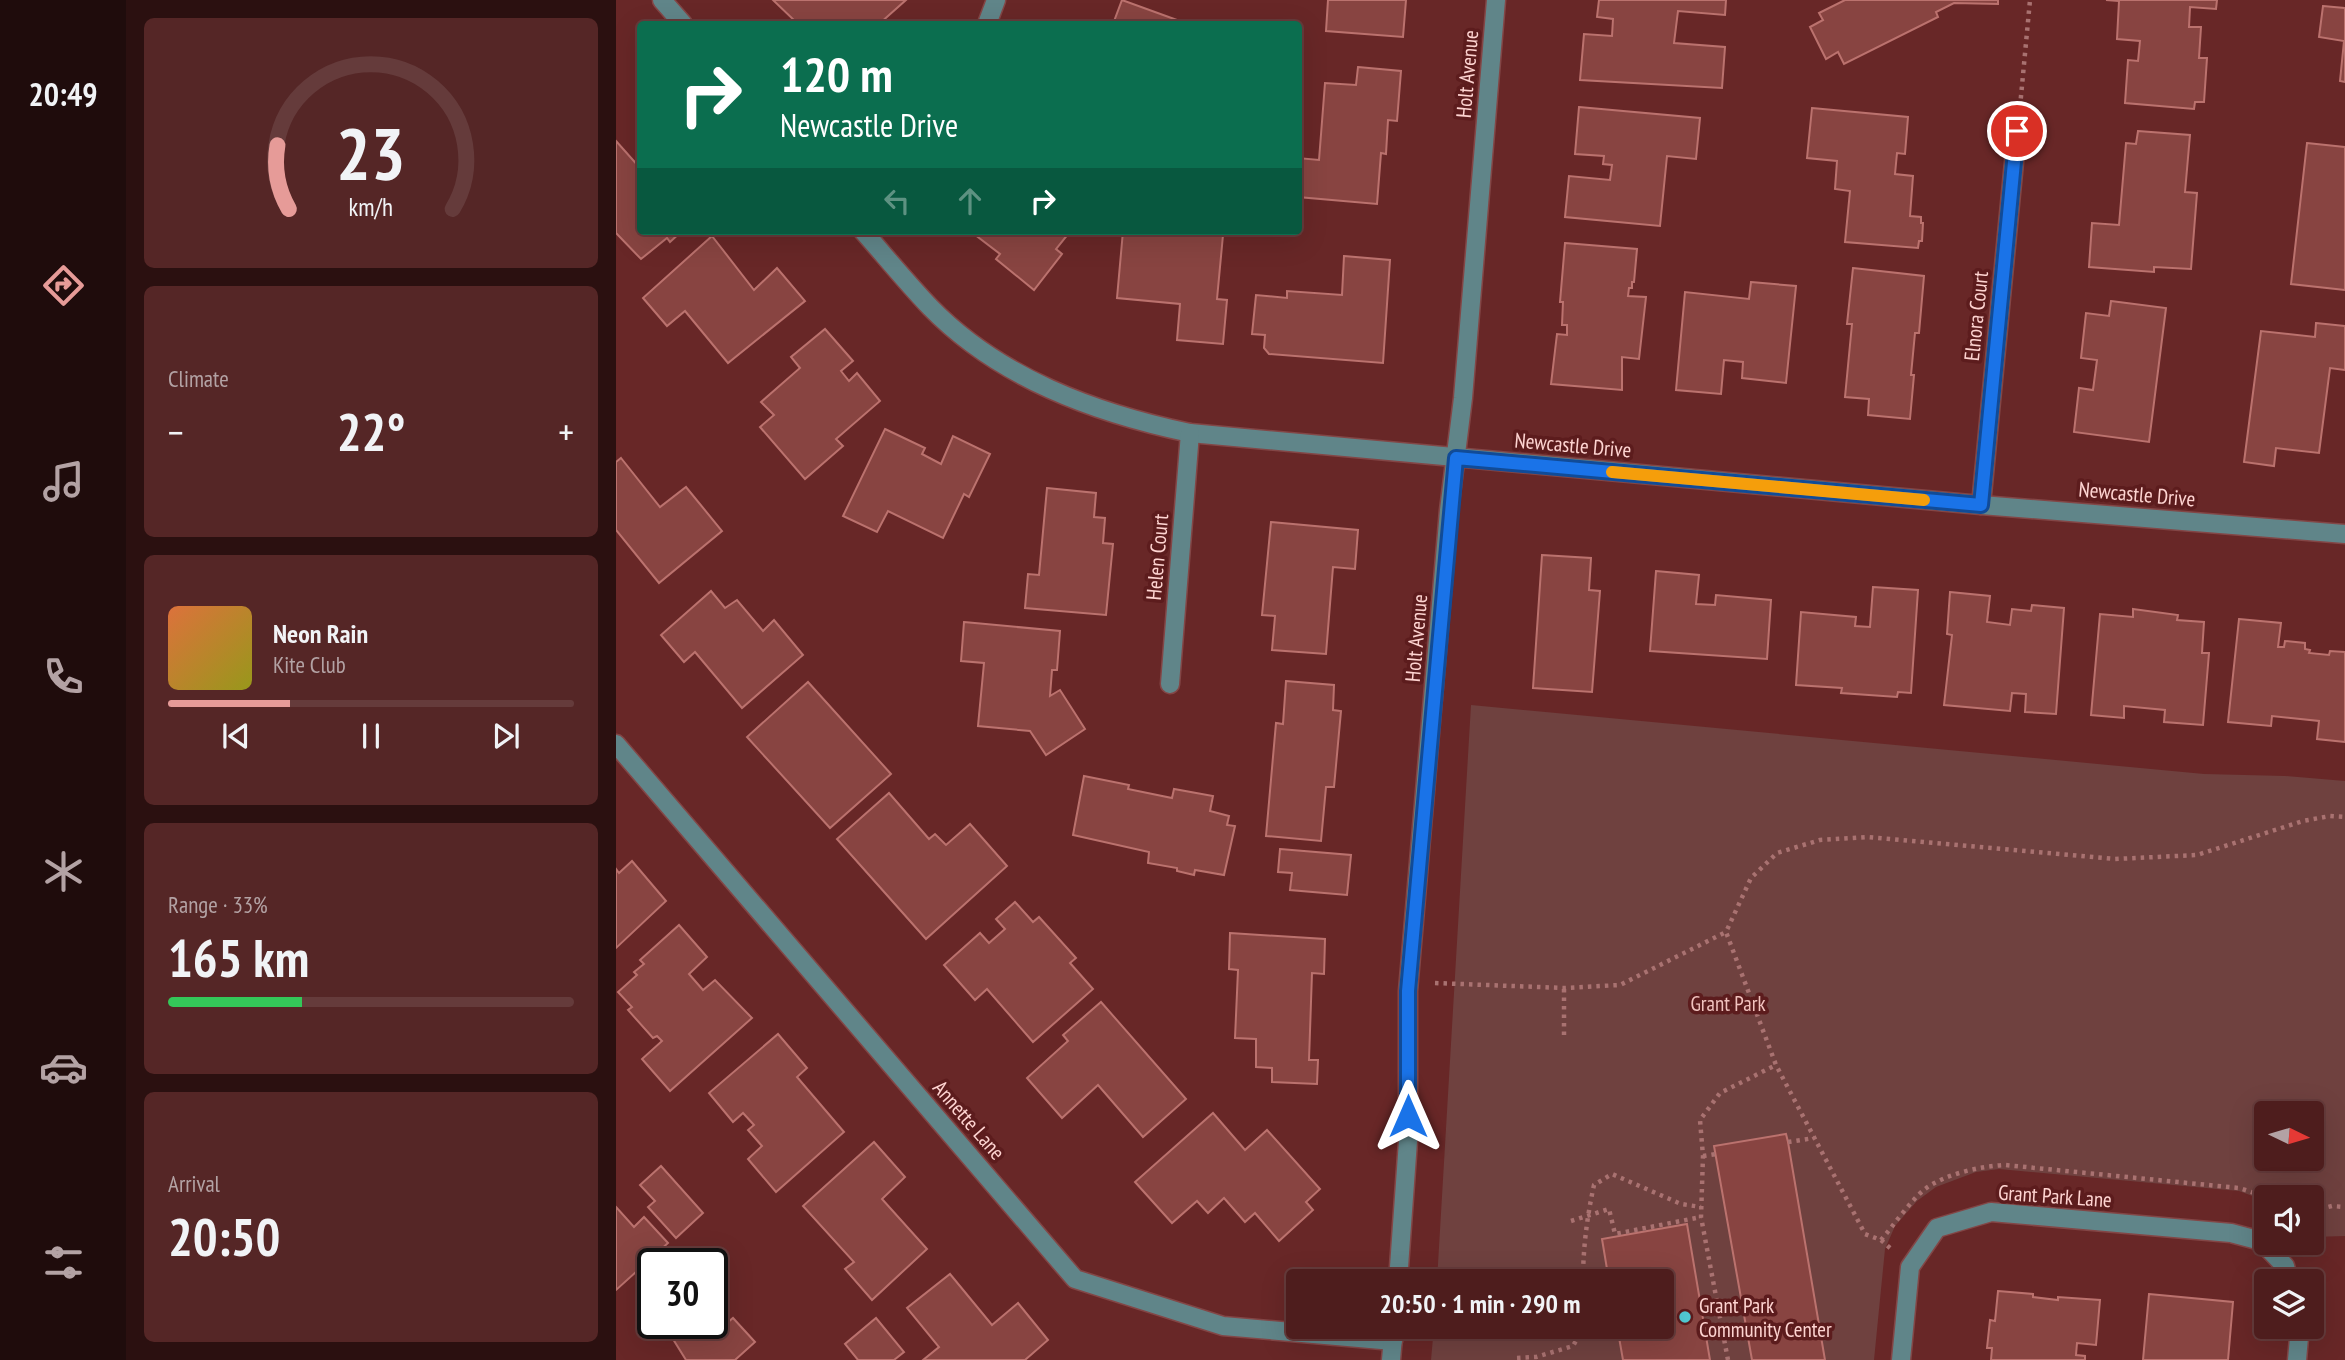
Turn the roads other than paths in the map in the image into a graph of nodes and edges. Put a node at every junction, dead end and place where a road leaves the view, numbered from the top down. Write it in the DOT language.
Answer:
graph roads {
  1 [pos="662,0"];
  2 [pos="996,0"];
  3 [pos="1496,0"];
  4 [pos="680,21"];
  5 [pos="987,21"];
  6 [pos="2017,131"];
  7 [pos="866,235"];
  8 [pos="1190,433"];
  9 [pos="1456,458"];
  10 [pos="1981,505"];
  11 [pos="2345,534"];
  12 [pos="1170,684"];
  13 [pos="616,744"];
  14 [pos="1399,1269"];
  15 [pos="2286,1269"];
  16 [pos="1286,1329"];
  17 [pos="1393,1339"];
  18 [pos="2299,1339"];
  19 [pos="1391,1360"];
  20 [pos="1900,1360"];
  21 [pos="2297,1360"];
  1 -- 4 [label="street"];
  2 -- 5 [label="street"];
  3 -- 9 [label="street, Holt Avenue"];
  6 -- 10 [label="street, Elnora Court"];
  7 -- 8 [label="street, Newcastle Drive"];
  8 -- 9 [label="street, Newcastle Drive"];
  8 -- 12 [label="street, Helen Court"];
  9 -- 10 [label="street, Newcastle Drive"];
  9 -- 14 [label="street, Holt Avenue"];
  10 -- 11 [label="street, Newcastle Drive"];
  13 -- 16 [label="street, Annette Lane"];
  15 -- 20 [label="street, Grant Park Lane"];
  17 -- 19 [label="street"];
  18 -- 21 [label="street"];
}
